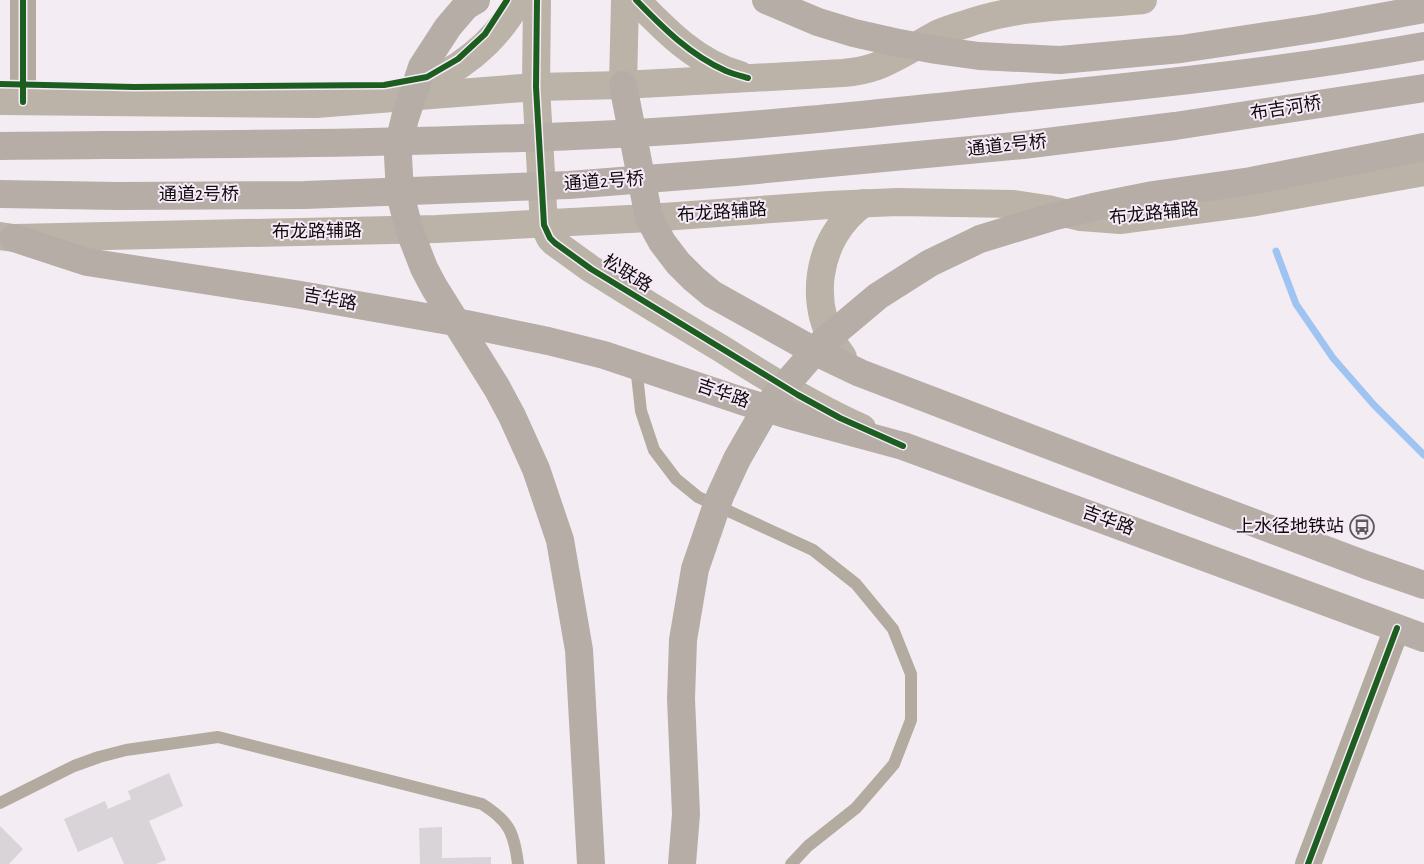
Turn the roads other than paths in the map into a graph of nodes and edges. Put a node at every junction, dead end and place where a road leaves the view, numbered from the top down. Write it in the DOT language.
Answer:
graph roads {
  1 [pos="23,0"];
  2 [pos="476,0"];
  3 [pos="520,0"];
  4 [pos="537,0"];
  5 [pos="626,0"];
  6 [pos="636,0"];
  7 [pos="766,0"];
  8 [pos="1143,0"];
  9 [pos="1424,9"];
  10 [pos="1424,46"];
  11 [pos="748,78"];
  12 [pos="623,85"];
  13 [pos="536,87"];
  14 [pos="1411,90"];
  15 [pos="380,99"];
  16 [pos="12,102"];
  17 [pos="1174,126"];
  18 [pos="0,146"];
  19 [pos="1424,147"];
  20 [pos="1424,172"];
  21 [pos="0,194"];
  22 [pos="864,203"];
  23 [pos="649,218"];
  24 [pos="544,225"];
  25 [pos="7,237"];
  26 [pos="636,366"];
  27 [pos="860,373"];
  28 [pos="903,446"];
  29 [pos="1424,585"];
  30 [pos="1397,628"];
  31 [pos="1424,638"];
  32 [pos="0,803"];
  33 [pos="518,864"];
  34 [pos="591,864"];
  35 [pos="682,864"];
  36 [pos="791,864"];
  37 [pos="1308,864"];
  1 -- 16 [label="street"];
  2 -- 34 [label="main road"];
  3 -- 15 [label="main road"];
  4 -- 13 [label="main road, 松联路"];
  5 -- 12 [label="main road"];
  6 -- 11 [label="main road"];
  7 -- 9 [label="main road"];
  8 -- 11 [label="main road"];
  10 -- 18 [label="main road"];
  11 -- 12 [label="main road"];
  12 -- 13 [label="main road"];
  12 -- 23 [label="main road"];
  13 -- 15 [label="main road"];
  13 -- 24 [label="main road, 松联路"];
  14 -- 17 [label="main road, 布吉河桥"];
  15 -- 16 [label="main road"];
  17 -- 21 [label="main road, 通道2号桥"];
  19 -- 35 [label="main road"];
  20 -- 22 [label="main road, 布龙路辅路"];
  22 -- 23 [label="main road, 布龙路辅路"];
  22 -- 27 [label="main road"];
  23 -- 24 [label="main road, 布龙路辅路"];
  23 -- 27 [label="main road"];
  24 -- 25 [label="main road, 布龙路辅路"];
  24 -- 28 [label="main road, 松联路"];
  25 -- 26 [label="main road, 吉华路"];
  26 -- 28 [label="main road, 吉华路"];
  26 -- 36 [label="lane"];
  27 -- 29 [label="main road"];
  28 -- 30 [label="main road, 吉华路"];
  30 -- 31 [label="main road, 吉华路"];
  30 -- 37 [label="street"];
  32 -- 33 [label="lane"];
}
